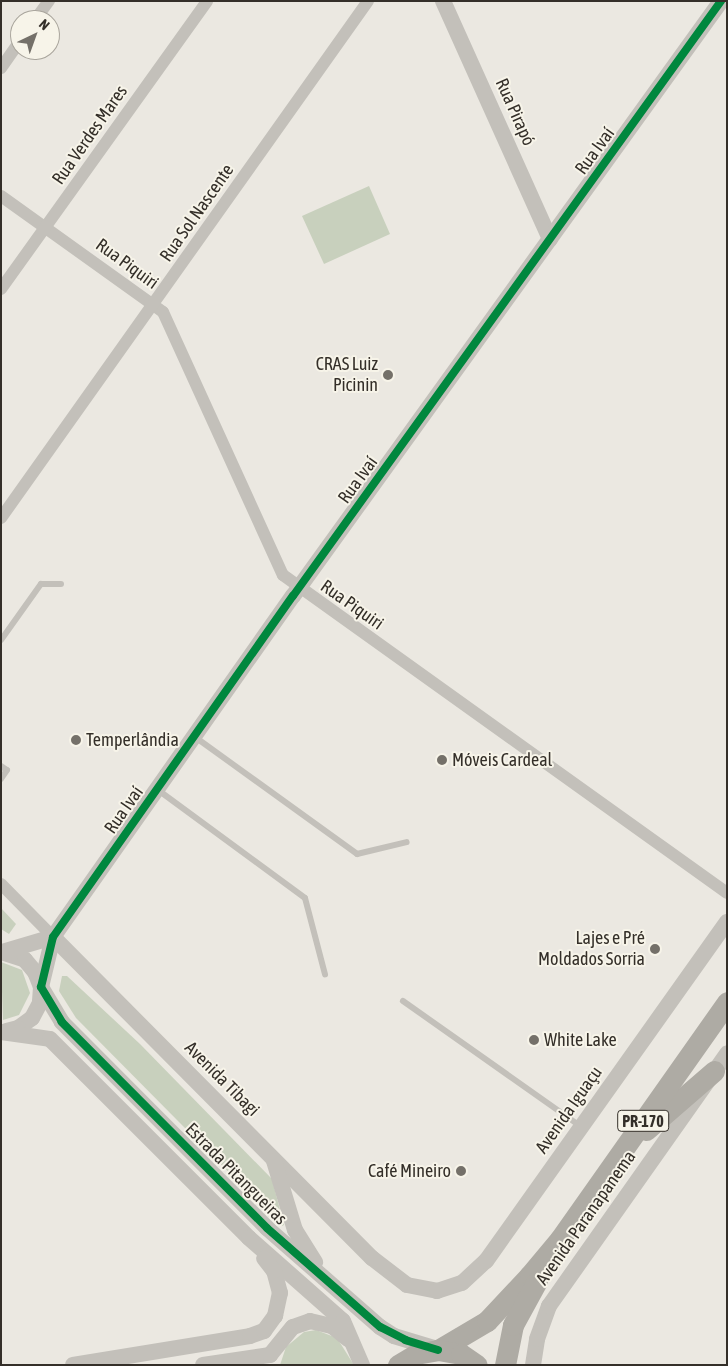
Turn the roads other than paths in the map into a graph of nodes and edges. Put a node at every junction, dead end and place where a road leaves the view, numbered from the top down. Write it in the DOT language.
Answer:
graph roads {
  1 [pos="207,1"];
  2 [pos="368,1"];
  3 [pos="443,1"];
  4 [pos="721,1"];
  5 [pos="10,55"];
  6 [pos="1,68"];
  7 [pos="1,196"];
  8 [pos="46,228"];
  9 [pos="550,239"];
  10 [pos="1,290"];
  11 [pos="154,305"];
  12 [pos="1,518"];
  13 [pos="61,584"];
  14 [pos="298,588"];
  15 [pos="1,640"];
  16 [pos="194,737"];
  17 [pos="1,766"];
  18 [pos="1,779"];
  19 [pos="156,790"];
  20 [pos="407,842"];
  21 [pos="1,884"];
  22 [pos="727,893"];
  23 [pos="727,922"];
  24 [pos="53,937"];
  25 [pos="2,952"];
  26 [pos="325,974"];
  27 [pos="41,987"];
  28 [pos="403,1000"];
  29 [pos="727,1002"];
  30 [pos="2,1032"];
  31 [pos="727,1054"];
  32 [pos="714,1071"];
  33 [pos="582,1127"];
  34 [pos="624,1150"];
  35 [pos="274,1160"];
  36 [pos="249,1238"];
  37 [pos="560,1239"];
  38 [pos="330,1282"];
  39 [pos="422,1290"];
  40 [pos="356,1348"];
  41 [pos="438,1350"];
  42 [pos="140,1360"];
  43 [pos="271,1360"];
  44 [pos="74,1365"];
  45 [pos="203,1365"];
  46 [pos="362,1365"];
  47 [pos="398,1365"];
  48 [pos="477,1365"];
  49 [pos="505,1365"];
  50 [pos="533,1365"];
  1 -- 8 [label="street, Rua Verdes Mares"];
  2 -- 11 [label="street, Rua Sol Nascente"];
  3 -- 9 [label="street, Rua Pirapó"];
  4 -- 9 [label="street, Rua Ivaí"];
  5 -- 6 [label="street"];
  7 -- 8 [label="street, Rua Piquiri"];
  8 -- 10 [label="street, Rua Verdes Mares"];
  8 -- 11 [label="street, Rua Piquiri"];
  9 -- 14 [label="street, Rua Ivaí"];
  11 -- 12 [label="street, Rua Sol Nascente"];
  11 -- 14 [label="street, Rua Piquiri"];
  13 -- 15 [label="lane"];
  14 -- 16 [label="street, Rua Ivaí"];
  14 -- 22 [label="street, Rua Piquiri"];
  16 -- 19 [label="street, Rua Ivaí"];
  16 -- 20 [label="lane"];
  17 -- 18 [label="lane"];
  19 -- 24 [label="street, Rua Ivaí"];
  19 -- 26 [label="lane"];
  21 -- 24 [label="street, Avenida Tibagi"];
  23 -- 33 [label="street, Avenida Iguaçu"];
  24 -- 25 [label="street"];
  24 -- 27 [label="street, Rua Ivaí"];
  24 -- 35 [label="street, Avenida Tibagi"];
  25 -- 27 [label="street, Estrada Pitangueiras"];
  27 -- 30 [label="street, Rua Ivaí"];
  27 -- 38 [label="street, Estrada Pitangueiras"];
  28 -- 33 [label="lane"];
  29 -- 34 [label="highway, PR-170"];
  30 -- 36 [label="street, Estrada Pitangueiras"];
  31 -- 32 [label="street, Avenida Paranapanema"];
  32 -- 34 [label="highway"];
  32 -- 50 [label="street, Avenida Paranapanema"];
  33 -- 39 [label="street, Avenida Iguaçu"];
  34 -- 37 [label="highway, PR-170"];
  35 -- 38 [label="street"];
  35 -- 39 [label="street, Avenida Tibagi"];
  36 -- 40 [label="street, Estrada Pitangueiras"];
  36 -- 42 [label="street"];
  37 -- 41 [label="highway, PR-170"];
  37 -- 49 [label="highway, PR-170"];
  38 -- 41 [label="street, Estrada Pitangueiras"];
  40 -- 43 [label="street"];
  40 -- 46 [label="street, Estrada Pitangueiras"];
  41 -- 47 [label="highway, PR-170"];
  41 -- 48 [label="highway, PR-170"];
  42 -- 44 [label="street"];
  43 -- 45 [label="street"];
}
